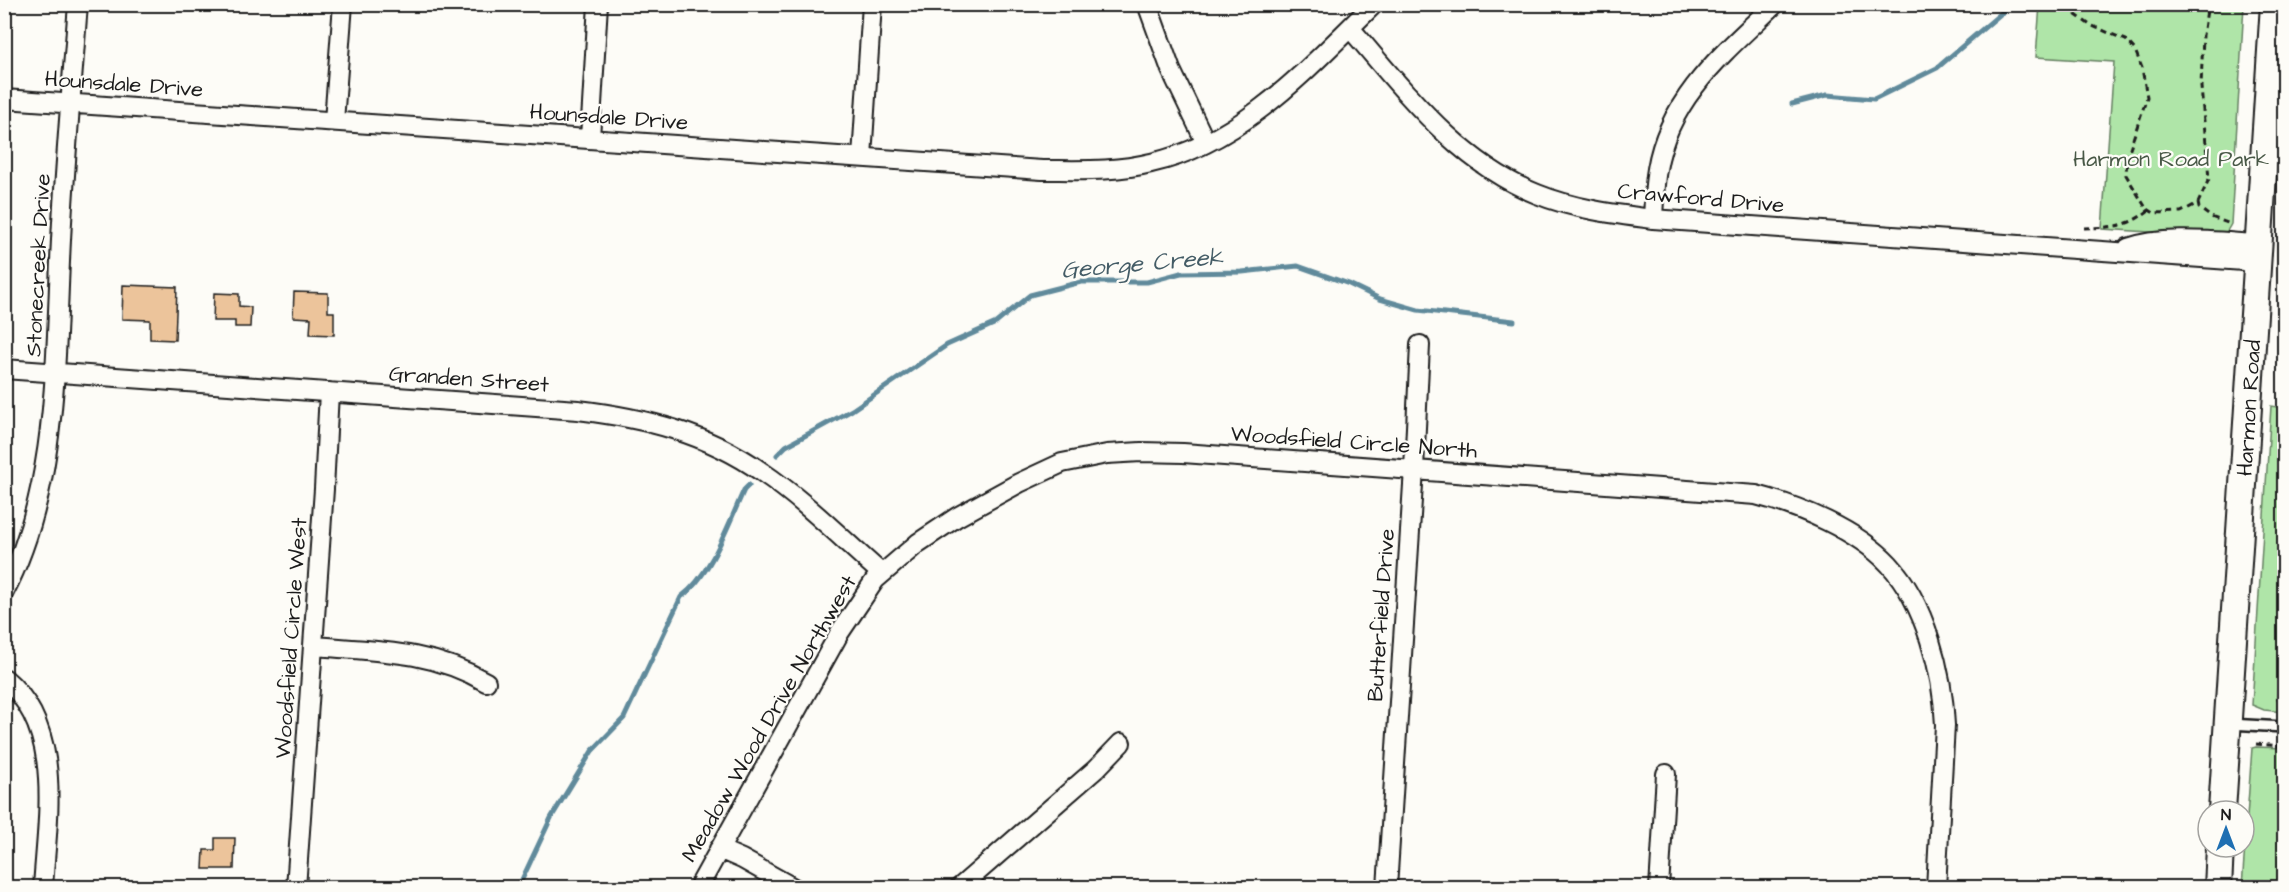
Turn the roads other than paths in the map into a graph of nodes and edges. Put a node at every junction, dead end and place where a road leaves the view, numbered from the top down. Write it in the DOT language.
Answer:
graph roads {
  1 [pos="78,4"];
  2 [pos="343,4"];
  3 [pos="598,4"];
  4 [pos="872,4"];
  5 [pos="1147,4"];
  6 [pos="1374,4"];
  7 [pos="1775,4"];
  8 [pos="2274,4"];
  9 [pos="1350,28"];
  10 [pos="4,99"];
  11 [pos="71,103"];
  12 [pos="334,121"];
  13 [pos="590,138"];
  14 [pos="1206,143"];
  15 [pos="862,157"];
  16 [pos="1653,219"];
  17 [pos="2259,253"];
  18 [pos="1420,345"];
  19 [pos="4,369"];
  20 [pos="55,371"];
  21 [pos="329,392"];
  22 [pos="1414,469"];
  23 [pos="881,573"];
  24 [pos="4,592"];
  25 [pos="313,646"];
  26 [pos="4,678"];
  27 [pos="486,682"];
  28 [pos="2229,724"];
  29 [pos="2284,727"];
  30 [pos="1121,743"];
  31 [pos="1666,774"];
  32 [pos="2223,799"];
  33 [pos="719,849"];
  34 [pos="2219,859"];
  35 [pos="43,888"];
  36 [pos="296,888"];
  37 [pos="698,888"];
  38 [pos="794,888"];
  39 [pos="959,888"];
  40 [pos="1387,888"];
  41 [pos="1659,888"];
  42 [pos="1936,888"];
  43 [pos="2218,888"];
  1 -- 11 [label="street, Stonecreek Drive"];
  2 -- 12 [label="street"];
  3 -- 13 [label="street"];
  4 -- 15 [label="street"];
  5 -- 14 [label="street"];
  6 -- 9 [label="street, Hounsdale Drive"];
  7 -- 16 [label="street"];
  8 -- 17 [label="main road, Harmon Road"];
  9 -- 14 [label="street, Hounsdale Drive"];
  9 -- 16 [label="street, Crawford Drive"];
  10 -- 11 [label="street, Hounsdale Drive"];
  11 -- 12 [label="street, Hounsdale Drive"];
  11 -- 20 [label="street, Stonecreek Drive"];
  12 -- 13 [label="street, Hounsdale Drive"];
  13 -- 15 [label="street, Hounsdale Drive"];
  14 -- 15 [label="street, Hounsdale Drive"];
  16 -- 17 [label="street, Crawford Drive"];
  17 -- 28 [label="main road, Harmon Road"];
  18 -- 22 [label="street, Butterfield Drive"];
  19 -- 20 [label="street, Granden Street"];
  20 -- 21 [label="street, Granden Street"];
  20 -- 24 [label="street, Stonecreek Drive"];
  21 -- 23 [label="street, Granden Street"];
  21 -- 25 [label="street, Woodsfield Circle West"];
  22 -- 23 [label="street, Woodsfield Circle North"];
  22 -- 40 [label="street, Butterfield Drive"];
  22 -- 42 [label="street, Woodsfield Circle North"];
  23 -- 33 [label="street, Meadow Wood Drive Northwest"];
  25 -- 27 [label="street"];
  25 -- 36 [label="street, Woodsfield Circle West"];
  26 -- 35 [label="street"];
  28 -- 29 [label="lane"];
  28 -- 32 [label="main road, Harmon Road"];
  30 -- 39 [label="street"];
  31 -- 41 [label="street"];
  33 -- 37 [label="street, Meadow Wood Drive Northwest"];
  33 -- 38 [label="street"];
  34 -- 43 [label="main road"];
}
